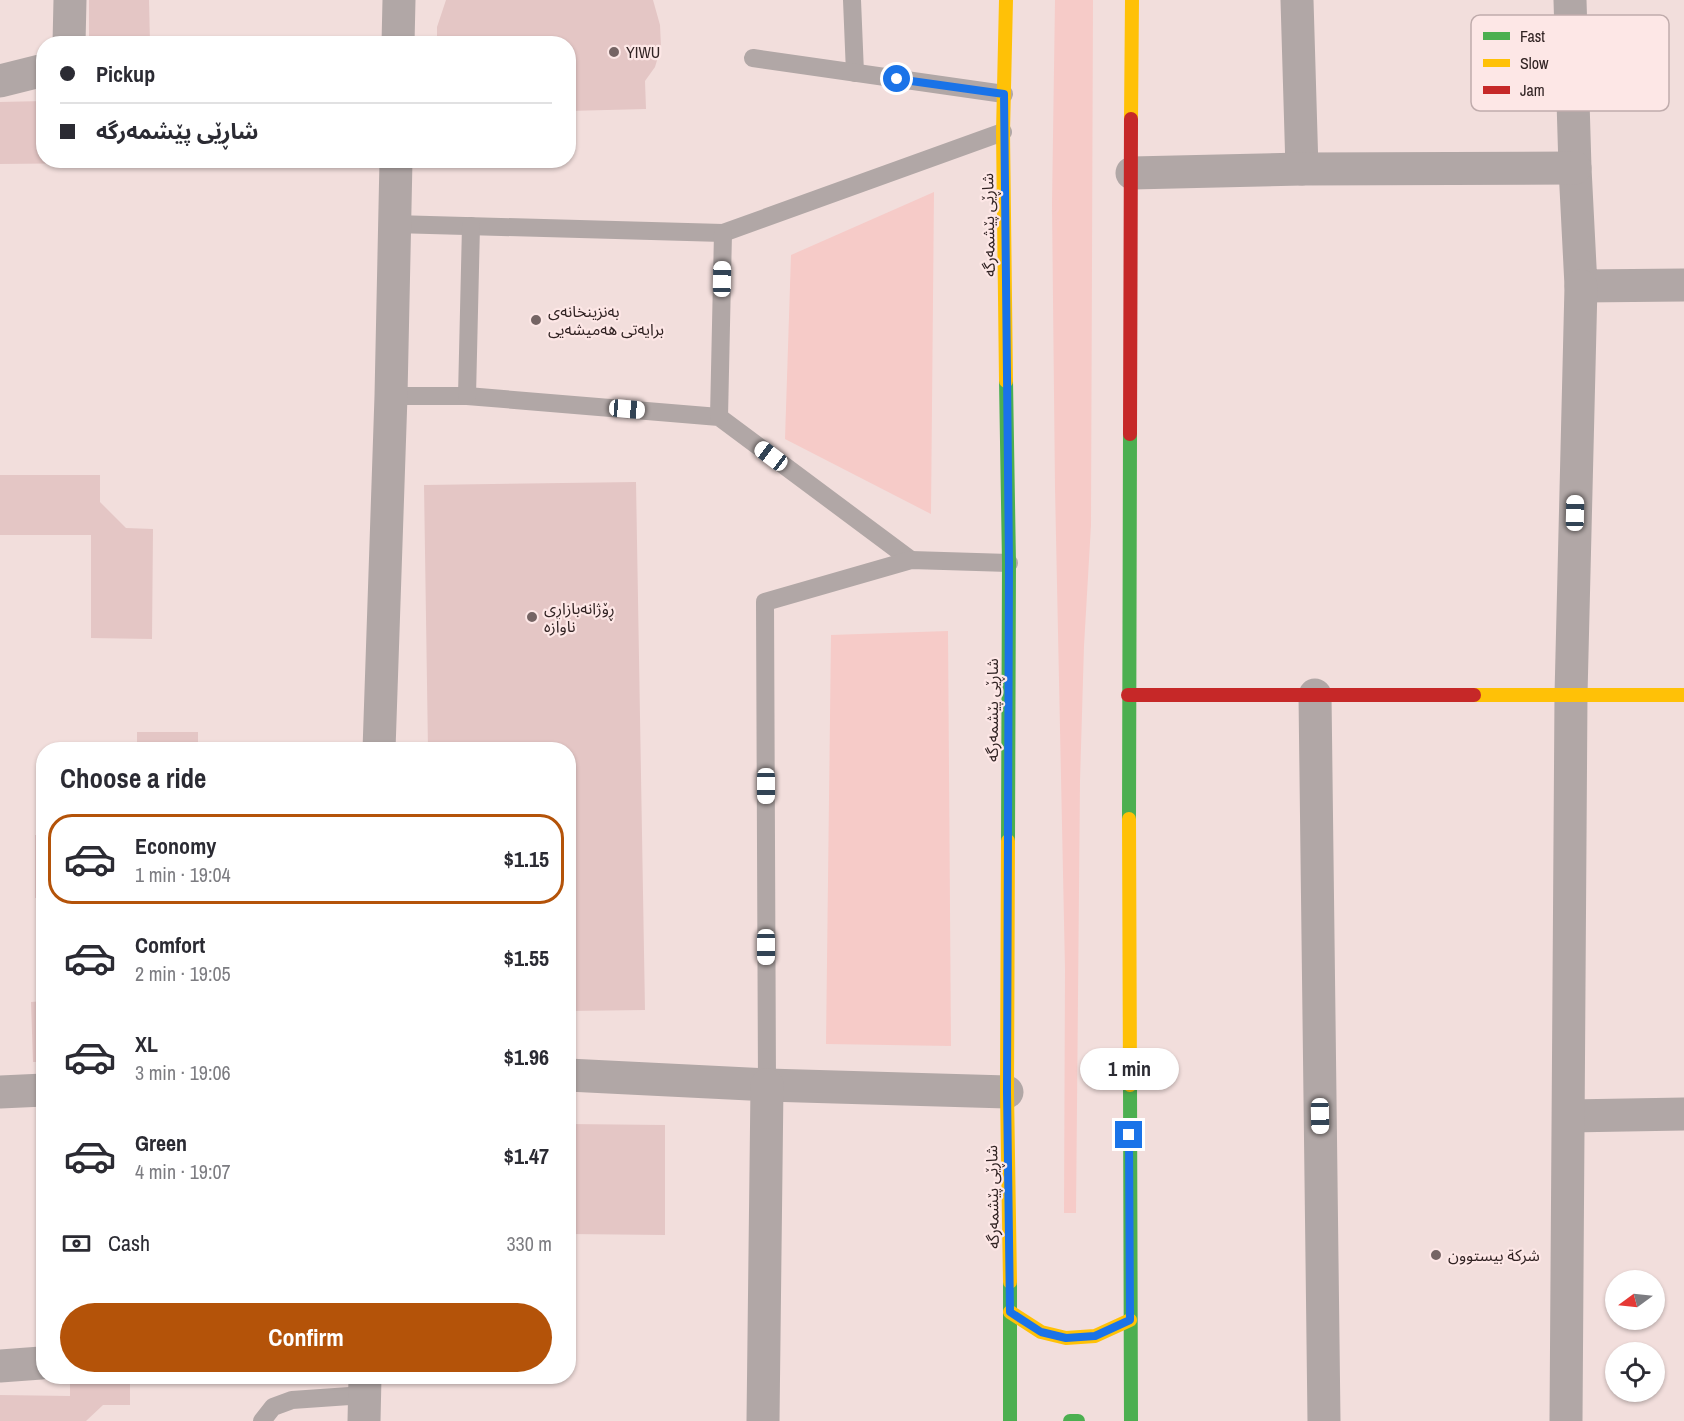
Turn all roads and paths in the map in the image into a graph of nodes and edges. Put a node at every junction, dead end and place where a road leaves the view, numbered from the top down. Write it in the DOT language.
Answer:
graph roads {
  1 [pos="70,0"];
  2 [pos="399,0"];
  3 [pos="852,0"];
  4 [pos="1006,0"];
  5 [pos="1132,0"];
  6 [pos="1297,0"];
  7 [pos="1570,0"];
  8 [pos="1570,15"];
  9 [pos="69,36"];
  10 [pos="398,36"];
  11 [pos="753,58"];
  12 [pos="36,72"];
  13 [pos="855,73"];
  14 [pos="0,81"];
  15 [pos="1004,94"];
  16 [pos="1573,111"];
  17 [pos="1003,132"];
  18 [pos="396,168"];
  19 [pos="1575,168"];
  20 [pos="1302,170"];
  21 [pos="1132,173"];
  22 [pos="394,224"];
  23 [pos="471,226"];
  24 [pos="723,232"];
  25 [pos="1684,285"];
  26 [pos="1581,286"];
  27 [pos="391,396"];
  28 [pos="467,396"];
  29 [pos="719,417"];
  30 [pos="911,560"];
  31 [pos="1009,563"];
  32 [pos="1315,694"];
  33 [pos="1128,695"];
  34 [pos="1571,695"];
  35 [pos="1684,695"];
  36 [pos="379,742"];
  37 [pos="576,1075"];
  38 [pos="767,1085"];
  39 [pos="36,1090"];
  40 [pos="0,1092"];
  41 [pos="1007,1092"];
  42 [pos="1684,1114"];
  43 [pos="1569,1116"];
  44 [pos="1010,1312"];
  45 [pos="1130,1320"];
  46 [pos="36,1363"];
  47 [pos="0,1366"];
  48 [pos="364,1398"];
  49 [pos="262,1421"];
  50 [pos="763,1421"];
  51 [pos="1010,1421"];
  52 [pos="1070,1421"];
  53 [pos="1078,1421"];
  54 [pos="1131,1421"];
  55 [pos="1324,1421"];
  56 [pos="1566,1421"];
  1 -- 9 [label="street"];
  2 -- 10 [label="street"];
  3 -- 13 [label="lane"];
  4 -- 15 [label="main road, شاڕێی پێشمەرگە"];
  5 -- 21 [label="main road"];
  6 -- 20 [label="street"];
  7 -- 8 [label="street"];
  11 -- 13 [label="lane"];
  12 -- 14 [label="street"];
  13 -- 15 [label="lane"];
  15 -- 17 [label="main road, شاڕێی پێشمەرگە"];
  16 -- 19 [label="street"];
  17 -- 24 [label="lane"];
  17 -- 31 [label="main road, شاڕێی پێشمەرگە"];
  18 -- 22 [label="street"];
  19 -- 20 [label="street"];
  19 -- 26 [label="street"];
  20 -- 21 [label="street"];
  21 -- 33 [label="main road"];
  22 -- 23 [label="lane"];
  22 -- 27 [label="street"];
  23 -- 24 [label="lane"];
  23 -- 28 [label="lane"];
  24 -- 29 [label="lane"];
  25 -- 26 [label="street"];
  26 -- 34 [label="street"];
  27 -- 28 [label="lane"];
  27 -- 36 [label="street"];
  28 -- 29 [label="lane"];
  29 -- 30 [label="lane"];
  30 -- 31 [label="lane"];
  30 -- 38 [label="lane"];
  31 -- 41 [label="main road, شاڕێی پێشمەرگە"];
  32 -- 33 [label="main road"];
  32 -- 34 [label="main road"];
  32 -- 55 [label="street"];
  33 -- 45 [label="main road"];
  34 -- 35 [label="main road"];
  34 -- 43 [label="street"];
  37 -- 38 [label="street"];
  38 -- 41 [label="street"];
  38 -- 50 [label="street"];
  39 -- 40 [label="street"];
  41 -- 44 [label="main road, شاڕێی پێشمەرگە"];
  42 -- 43 [label="street"];
  43 -- 56 [label="street"];
  44 -- 45 [label="main road"];
  44 -- 51 [label="main road, شاڕێی پێشمەرگە"];
  45 -- 54 [label="main road"];
  46 -- 47 [label="street"];
  48 -- 49 [label="lane"];
  52 -- 53 [label="main road"];
}
